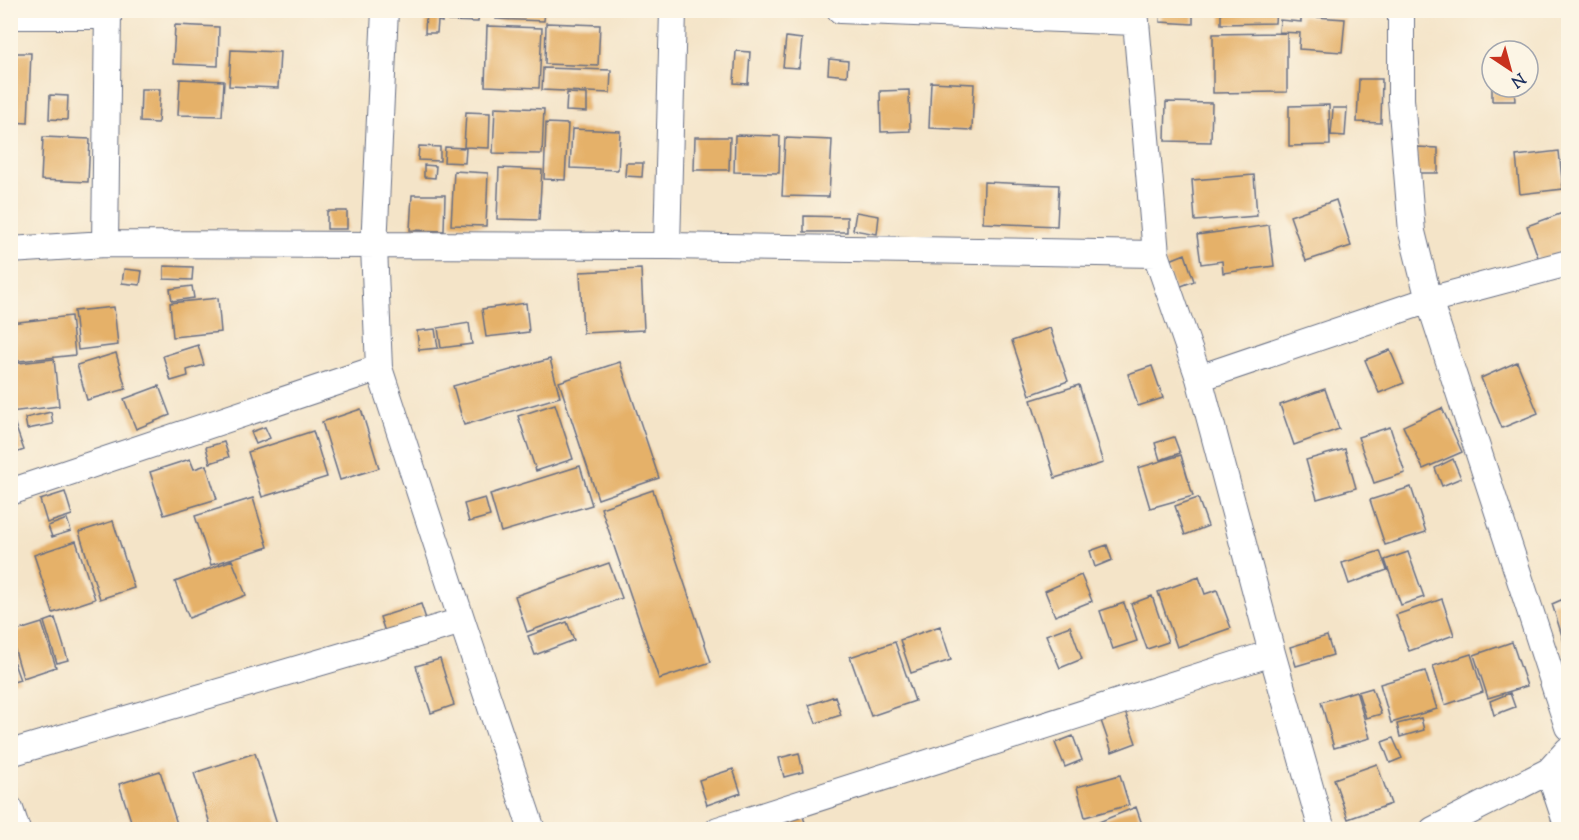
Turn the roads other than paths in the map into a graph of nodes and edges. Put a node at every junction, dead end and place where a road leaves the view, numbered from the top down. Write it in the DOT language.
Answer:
graph roads {
  1 [pos="385,10"];
  2 [pos="673,10"];
  3 [pos="840,10"];
  4 [pos="1401,10"];
  5 [pos="108,13"];
  6 [pos="10,16"];
  7 [pos="1135,16"];
  8 [pos="105,244"];
  9 [pos="667,246"];
  10 [pos="374,247"];
  11 [pos="10,250"];
  12 [pos="1155,254"];
  13 [pos="1569,263"];
  14 [pos="1429,300"];
  15 [pos="379,368"];
  16 [pos="1199,378"];
  17 [pos="10,492"];
  18 [pos="462,621"];
  19 [pos="1272,653"];
  20 [pos="1569,727"];
  21 [pos="1569,750"];
  22 [pos="10,753"];
  23 [pos="1548,771"];
  24 [pos="10,809"];
  25 [pos="1569,828"];
  26 [pos="17,830"];
  27 [pos="532,830"];
  28 [pos="718,830"];
  29 [pos="1322,830"];
  30 [pos="1433,830"];
  1 -- 10 [label="street"];
  2 -- 9 [label="street"];
  3 -- 7 [label="street"];
  4 -- 14 [label="street"];
  5 -- 6 [label="street"];
  5 -- 8 [label="street"];
  7 -- 12 [label="street"];
  8 -- 10 [label="street"];
  8 -- 11 [label="street"];
  9 -- 10 [label="street"];
  9 -- 12 [label="street"];
  10 -- 15 [label="street"];
  12 -- 16 [label="street"];
  13 -- 14 [label="street"];
  14 -- 16 [label="street"];
  14 -- 20 [label="street"];
  15 -- 17 [label="street"];
  15 -- 18 [label="street"];
  16 -- 19 [label="street"];
  18 -- 22 [label="street"];
  18 -- 27 [label="street"];
  19 -- 28 [label="street"];
  19 -- 29 [label="street"];
  21 -- 23 [label="street"];
  23 -- 25 [label="street"];
  23 -- 30 [label="street"];
  24 -- 26 [label="street"];
}
